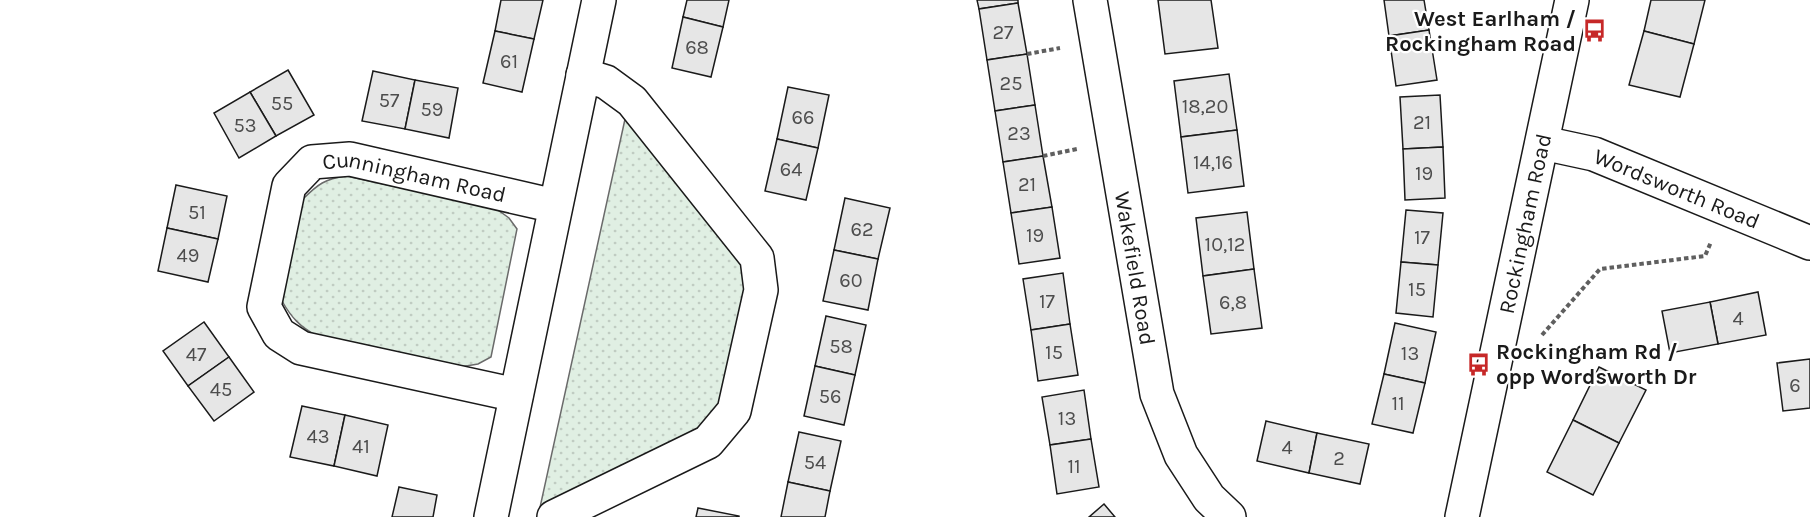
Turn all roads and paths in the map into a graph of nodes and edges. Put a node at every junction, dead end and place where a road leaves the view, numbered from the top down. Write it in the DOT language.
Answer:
graph roads {
  1 [pos="599,0"];
  2 [pos="1090,0"];
  3 [pos="1572,0"];
  4 [pos="583,75"];
  5 [pos="1543,143"];
  6 [pos="555,206"];
  7 [pos="1724,207"];
  8 [pos="1810,243"];
  9 [pos="1500,340"];
  10 [pos="516,395"];
  11 [pos="491,517"];
  12 [pos="554,517"];
  13 [pos="1229,517"];
  14 [pos="1462,517"];
  1 -- 4 [label="street"];
  2 -- 13 [label="street, Wakefield Road"];
  3 -- 5 [label="street, Rockingham Road"];
  4 -- 6 [label="street"];
  4 -- 12 [label="street"];
  5 -- 7 [label="street, Wordsworth Road"];
  5 -- 9 [label="street, Rockingham Road"];
  6 -- 10 [label="street"];
  6 -- 10 [label="street, Cunningham Road"];
  7 -- 8 [label="street, Wordsworth Road"];
  7 -- 9 [label="path"];
  9 -- 14 [label="street, Rockingham Road"];
  10 -- 11 [label="street"];
}
